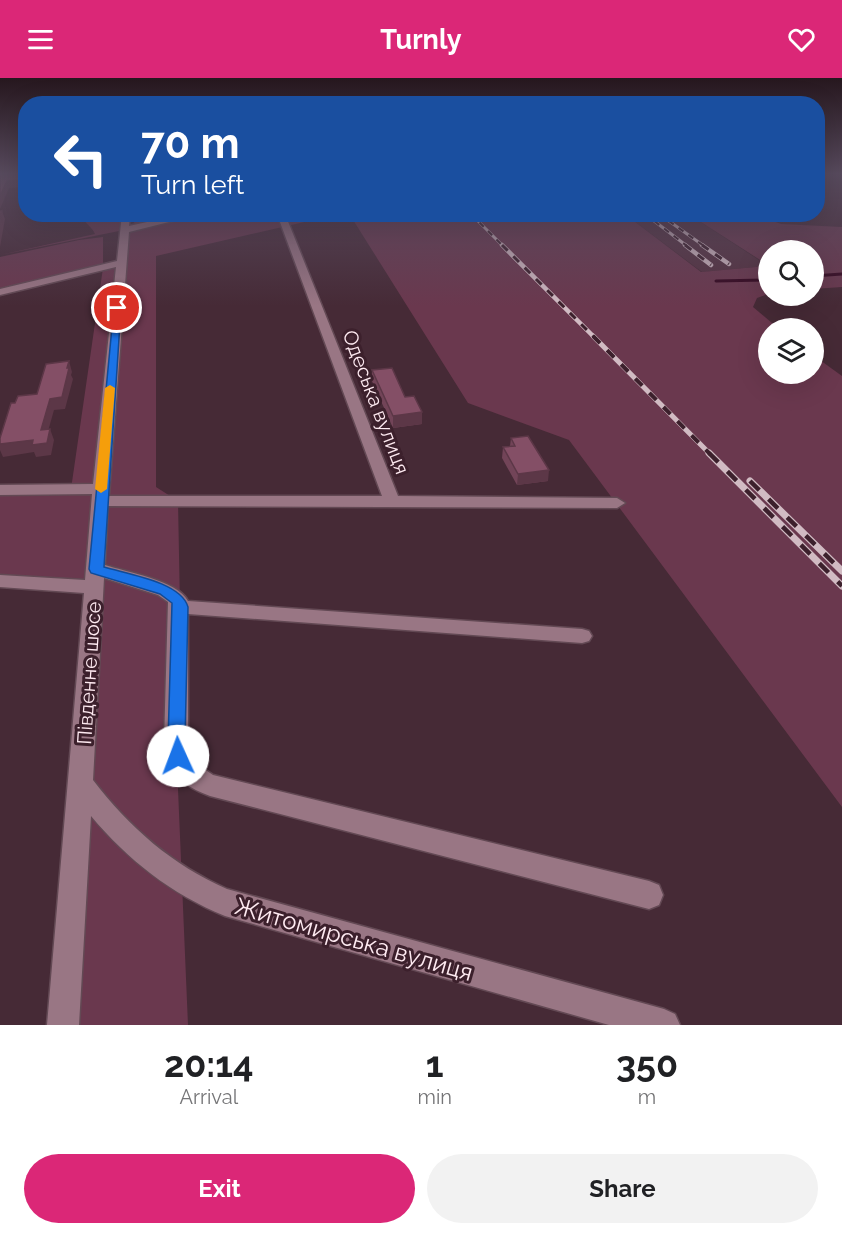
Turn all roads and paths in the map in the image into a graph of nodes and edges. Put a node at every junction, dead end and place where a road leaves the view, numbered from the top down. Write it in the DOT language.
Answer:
graph roads {
  1 [pos="284,222"];
  2 [pos="125,223"];
  3 [pos="121,263"];
  4 [pos="0,292"];
  5 [pos="0,489"];
  6 [pos="101,495"];
  7 [pos="392,501"];
  8 [pos="617,503"];
  9 [pos="96,578"];
  10 [pos="0,581"];
  11 [pos="180,607"];
  12 [pos="582,636"];
  13 [pos="82,786"];
  14 [pos="649,895"];
  15 [pos="63,1025"];
  16 [pos="664,1025"];
  1 -- 7 [label="street, Одеська вулиця"];
  2 -- 3 [label="street, Південне шосе"];
  3 -- 4 [label="street"];
  3 -- 6 [label="street, Південне шосе"];
  5 -- 6 [label="street, Одеська вулиця"];
  6 -- 7 [label="street, Одеська вулиця"];
  6 -- 9 [label="street, Південне шосе"];
  7 -- 8 [label="street"];
  9 -- 10 [label="street"];
  9 -- 11 [label="street"];
  9 -- 13 [label="street, Південне шосе"];
  11 -- 12 [label="street"];
  11 -- 14 [label="street"];
  13 -- 15 [label="street, Південне шосе"];
  13 -- 16 [label="street, Житомирська вулиця"];
}
